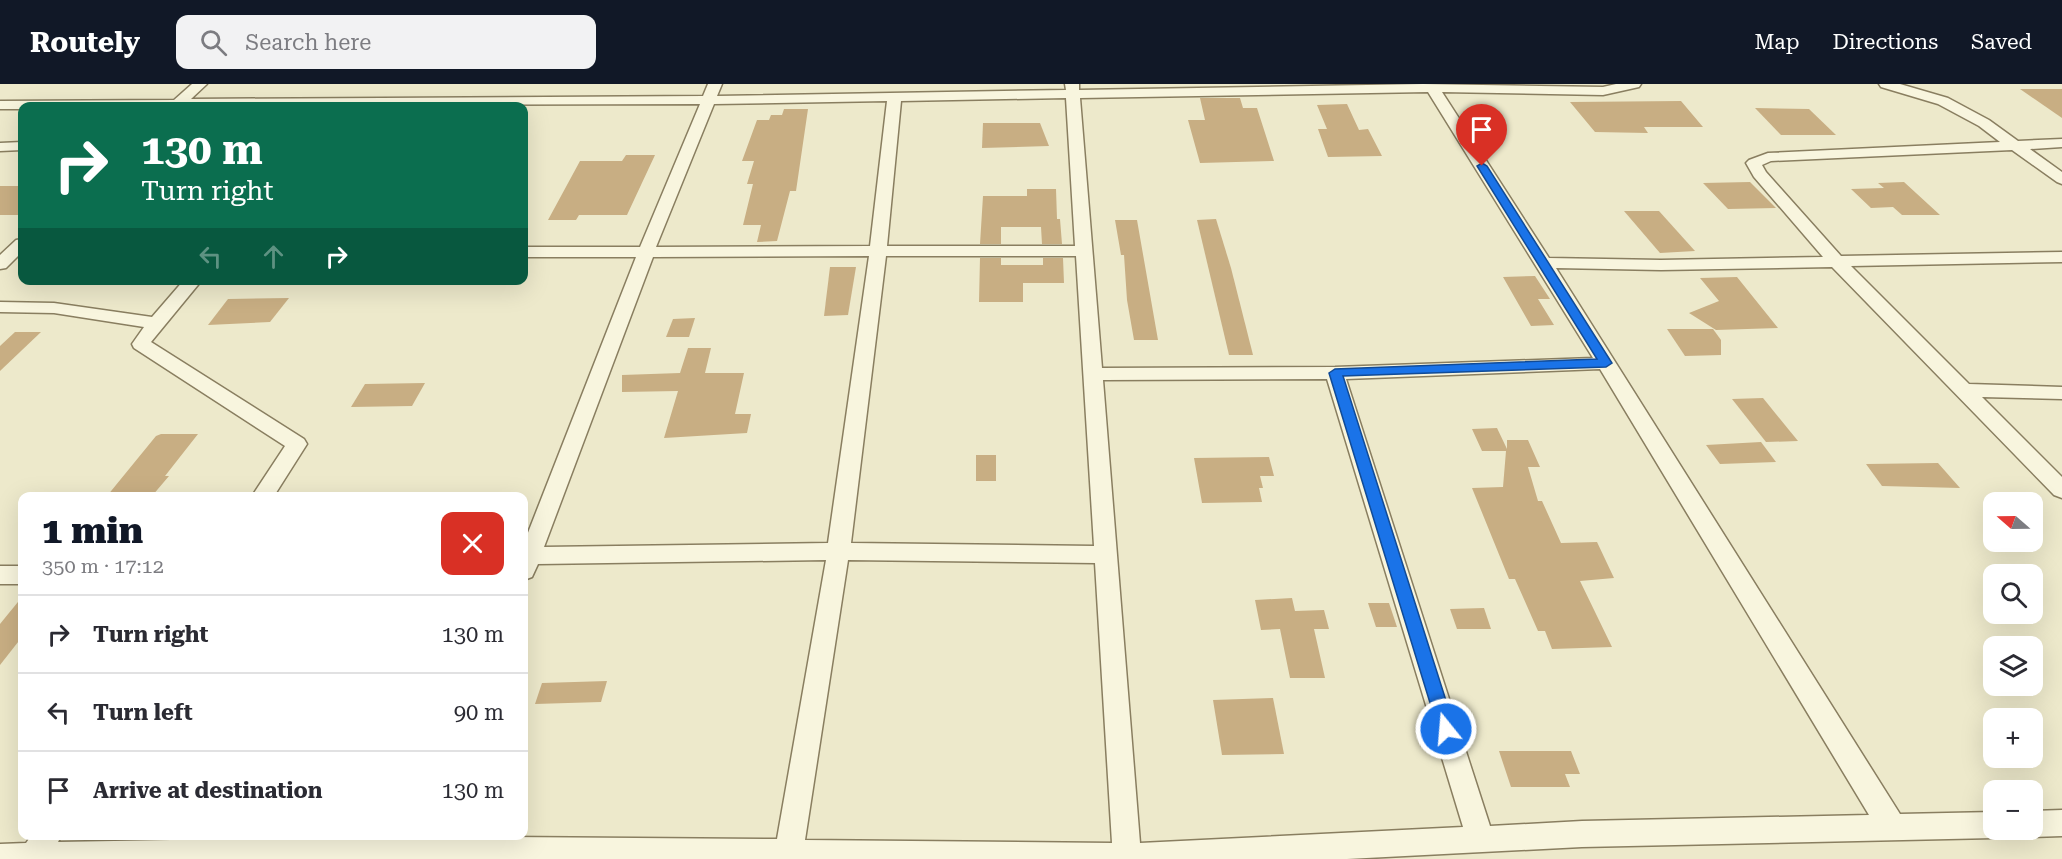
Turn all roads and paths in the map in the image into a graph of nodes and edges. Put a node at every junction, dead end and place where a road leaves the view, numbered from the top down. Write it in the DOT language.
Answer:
graph roads {
  1 [pos="200,84"];
  2 [pos="371,84"];
  3 [pos="1634,84"];
  4 [pos="1886,84"];
  5 [pos="1431,86"];
  6 [pos="1073,88"];
  7 [pos="712,92"];
  8 [pos="894,97"];
  9 [pos="179,102"];
  10 [pos="356,102"];
  11 [pos="528,104"];
  12 [pos="2062,143"];
  13 [pos="2014,144"];
  14 [pos="18,146"];
  15 [pos="0,147"];
  16 [pos="2062,179"];
  17 [pos="528,252"];
  18 [pos="646,252"];
  19 [pos="880,252"];
  20 [pos="1083,252"];
  21 [pos="2062,257"];
  22 [pos="1836,261"];
  23 [pos="1544,263"];
  24 [pos="190,285"];
  25 [pos="0,307"];
  26 [pos="156,323"];
  27 [pos="1606,363"];
  28 [pos="1335,373"];
  29 [pos="1092,374"];
  30 [pos="1964,390"];
  31 [pos="2062,393"];
  32 [pos="2062,490"];
  33 [pos="266,492"];
  34 [pos="838,551"];
  35 [pos="528,552"];
  36 [pos="1105,555"];
  37 [pos="528,560"];
  38 [pos="0,575"];
  39 [pos="18,575"];
  40 [pos="2062,823"];
  41 [pos="2043,824"];
  42 [pos="1983,825"];
  43 [pos="1892,827"];
  44 [pos="1481,840"];
  45 [pos="40,846"];
  46 [pos="422,848"];
  47 [pos="789,856"];
  48 [pos="0,857"];
  49 [pos="1126,858"];
  1 -- 9 [label="street"];
  2 -- 10 [label="street"];
  3 -- 5 [label="street"];
  4 -- 13 [label="street"];
  5 -- 6 [label="street"];
  5 -- 23 [label="street"];
  6 -- 8 [label="street"];
  6 -- 20 [label="street"];
  7 -- 8 [label="street"];
  7 -- 11 [label="street"];
  7 -- 18 [label="street"];
  8 -- 19 [label="street"];
  12 -- 13 [label="street"];
  13 -- 16 [label="street"];
  13 -- 22 [label="street"];
  14 -- 15 [label="street"];
  17 -- 18 [label="street"];
  18 -- 19 [label="street"];
  18 -- 35 [label="street"];
  19 -- 20 [label="street"];
  19 -- 34 [label="street"];
  20 -- 29 [label="street"];
  21 -- 22 [label="street"];
  22 -- 23 [label="street"];
  22 -- 30 [label="street"];
  23 -- 27 [label="street"];
  24 -- 26 [label="street"];
  25 -- 26 [label="street"];
  26 -- 33 [label="street"];
  27 -- 28 [label="street"];
  27 -- 43 [label="street"];
  28 -- 29 [label="street"];
  28 -- 44 [label="street"];
  29 -- 36 [label="street"];
  30 -- 31 [label="street"];
  30 -- 32 [label="street"];
  34 -- 36 [label="street"];
  34 -- 37 [label="street"];
  34 -- 47 [label="street"];
  36 -- 49 [label="street"];
  38 -- 39 [label="street"];
  40 -- 41 [label="street"];
  42 -- 43 [label="street"];
  43 -- 44 [label="street"];
  44 -- 49 [label="street"];
  45 -- 46 [label="street"];
  45 -- 48 [label="street"];
  46 -- 47 [label="street"];
  47 -- 49 [label="street"];
}
